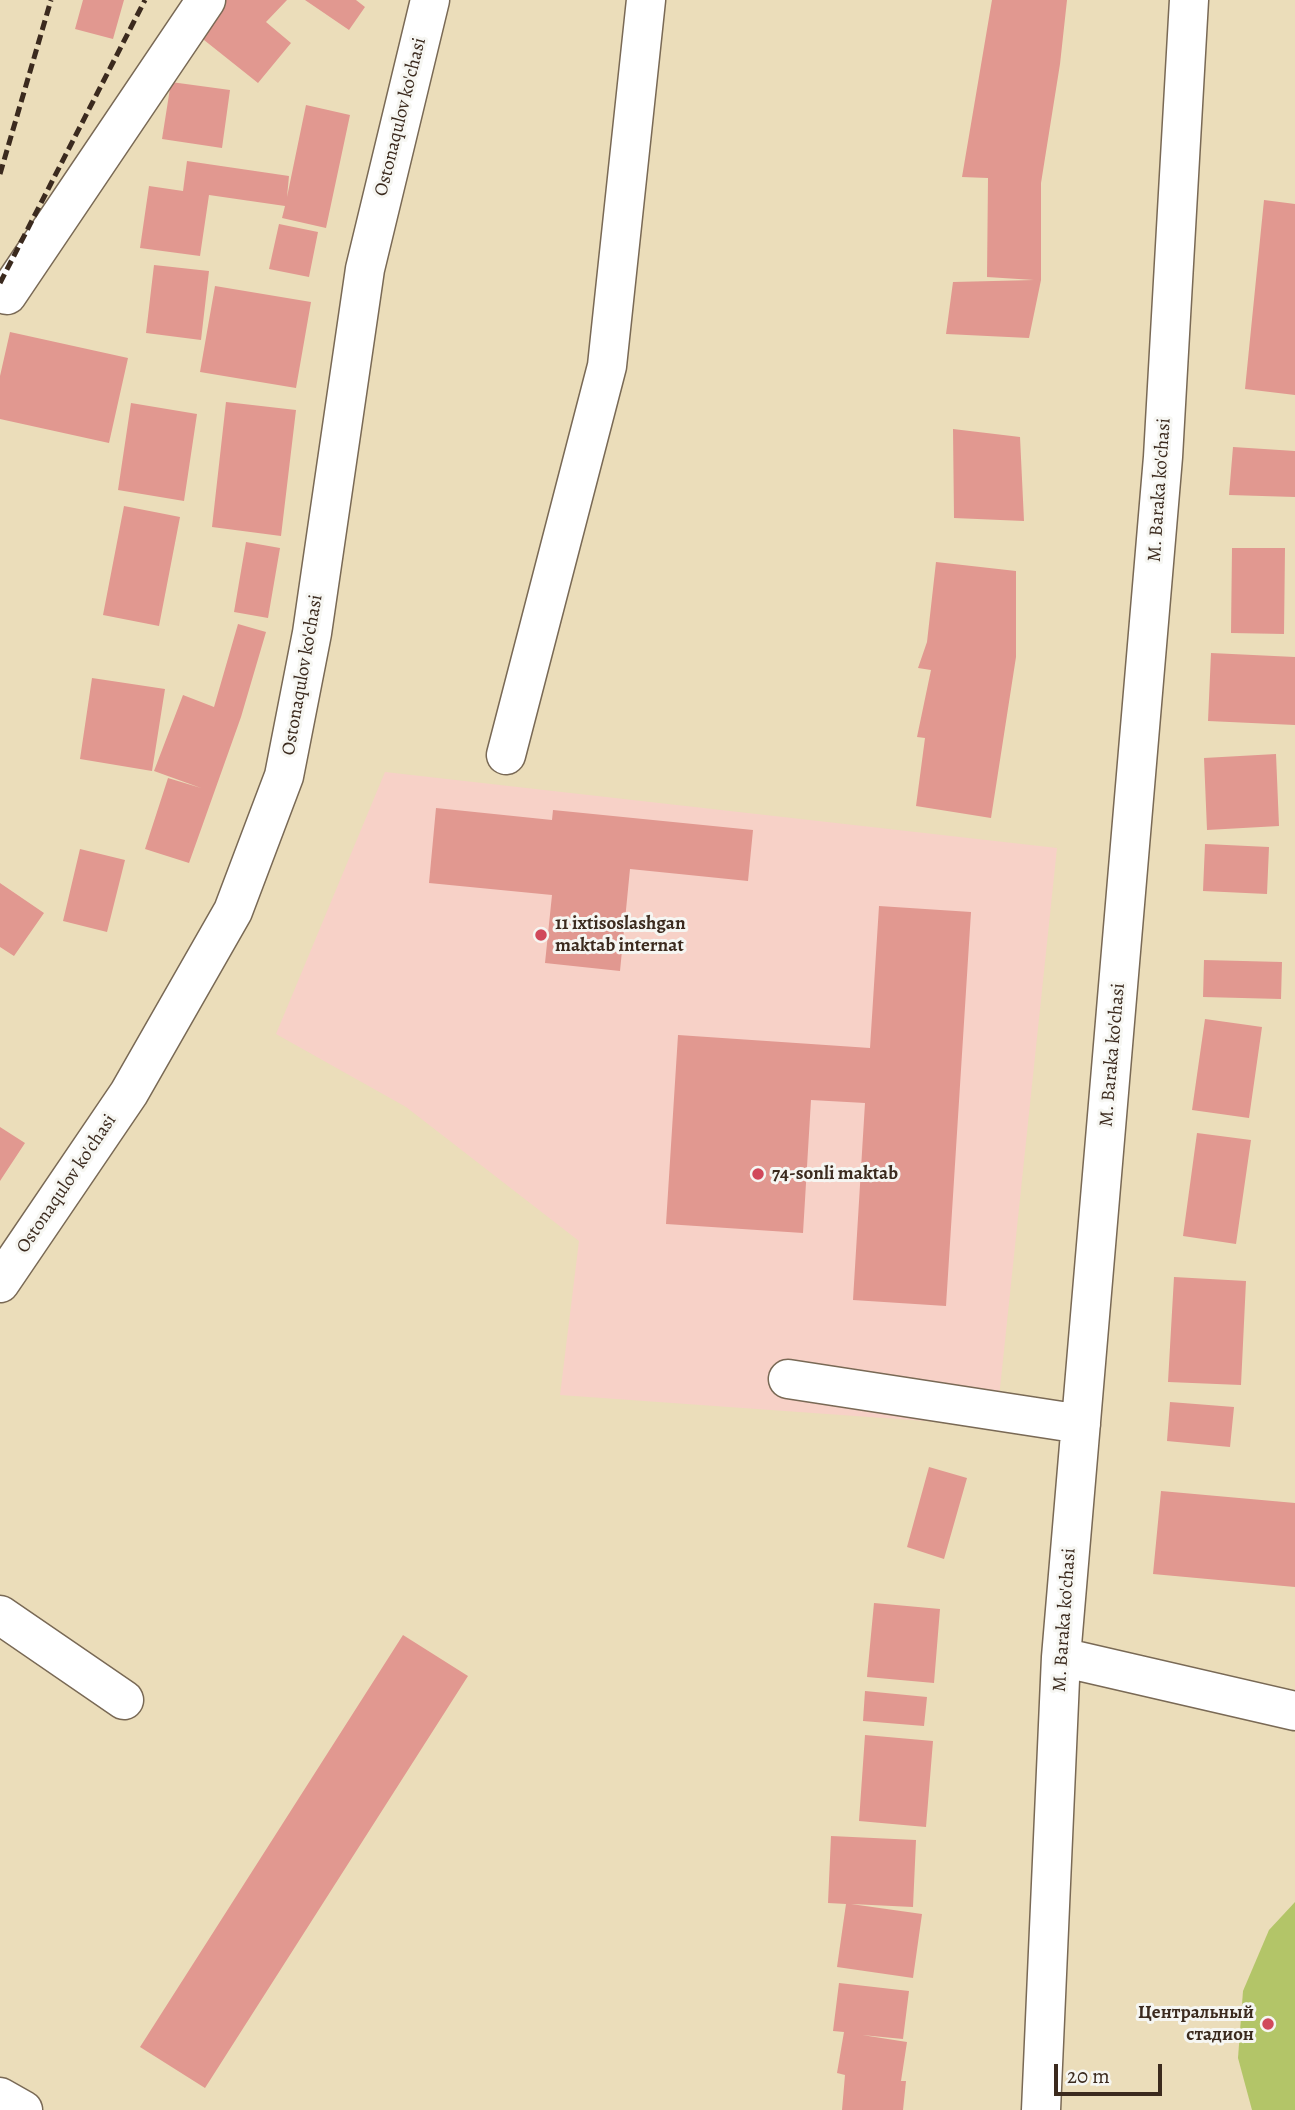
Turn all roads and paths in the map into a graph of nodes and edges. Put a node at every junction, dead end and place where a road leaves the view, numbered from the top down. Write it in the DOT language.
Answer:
graph roads {
  1 [pos="206,0"];
  2 [pos="429,0"];
  3 [pos="646,0"];
  4 [pos="1189,0"];
  5 [pos="7,295"];
  6 [pos="506,755"];
  7 [pos="0,1283"];
  8 [pos="788,1379"];
  9 [pos="1081,1424"];
  10 [pos="0,1615"];
  11 [pos="1061,1657"];
  12 [pos="124,1700"];
  13 [pos="1295,1711"];
  14 [pos="0,2097"];
  15 [pos="23,2110"];
  16 [pos="1041,2110"];
  1 -- 5 [label="street"];
  2 -- 7 [label="street, Ostonaqulov ko'chasi"];
  3 -- 6 [label="street"];
  4 -- 9 [label="street, M. Baraka ko'chasi"];
  8 -- 9 [label="street"];
  9 -- 11 [label="street, M. Baraka ko'chasi"];
  10 -- 12 [label="street"];
  11 -- 13 [label="street"];
  11 -- 16 [label="street, M. Baraka ko'chasi"];
  14 -- 15 [label="street"];
}
